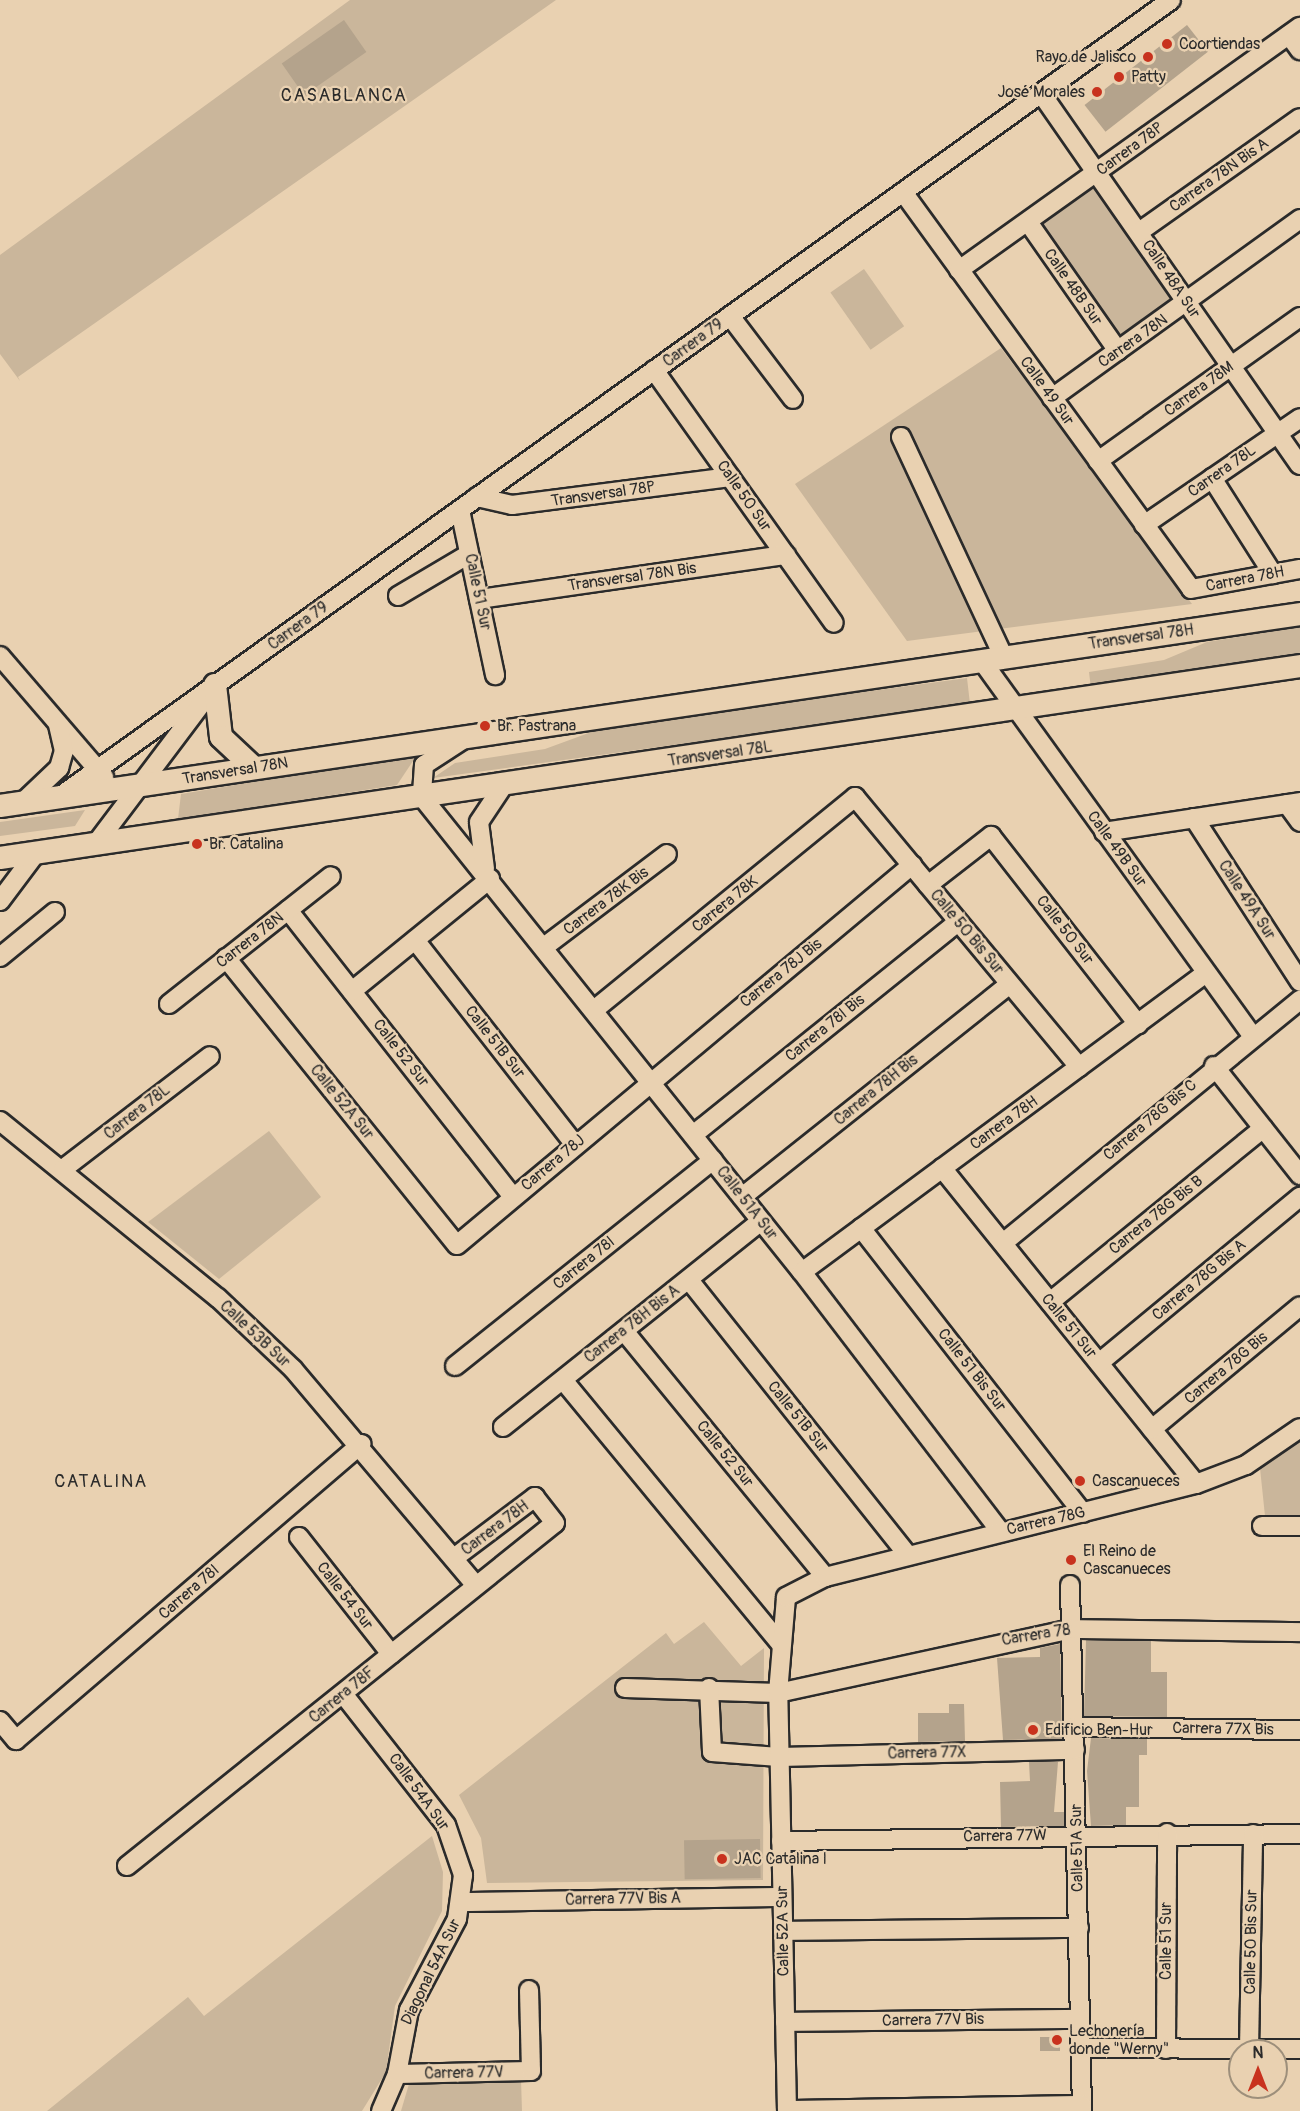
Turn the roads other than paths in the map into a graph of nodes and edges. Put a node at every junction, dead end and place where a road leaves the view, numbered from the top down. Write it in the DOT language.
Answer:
graph roads {
  1 [pos="1171,0"];
  2 [pos="1296,37"];
  3 [pos="1041,93"];
  4 [pos="1297,128"];
  5 [pos="1097,172"];
  6 [pos="903,192"];
  7 [pos="1300,219"];
  8 [pos="1028,222"];
  9 [pos="1139,232"];
  10 [pos="959,270"];
  11 [pos="1187,303"];
  12 [pos="730,316"];
  13 [pos="1300,317"];
  14 [pos="1118,351"];
  15 [pos="1231,366"];
  16 [pos="654,370"];
  17 [pos="1052,398"];
  18 [pos="793,399"];
  19 [pos="1300,418"];
  20 [pos="1278,433"];
  21 [pos="901,436"];
  22 [pos="1098,461"];
  23 [pos="1300,465"];
  24 [pos="730,477"];
  25 [pos="1212,478"];
  26 [pos="477,497"];
  27 [pos="460,510"];
  28 [pos="1144,525"];
  29 [pos="470,554"];
  30 [pos="786,555"];
  31 [pos="1300,569"];
  32 [pos="1273,574"];
  33 [pos="1191,589"];
  34 [pos="398,596"];
  35 [pos="479,599"];
  36 [pos="1300,614"];
  37 [pos="834,623"];
  38 [pos="0,656"];
  39 [pos="993,659"];
  40 [pos="1300,666"];
  41 [pos="495,675"];
  42 [pos="215,685"];
  43 [pos="1017,711"];
  44 [pos="58,724"];
  45 [pos="470,736"];
  46 [pos="254,768"];
  47 [pos="98,770"];
  48 [pos="140,785"];
  49 [pos="503,786"];
  50 [pos="114,789"];
  51 [pos="59,797"];
  52 [pos="422,797"];
  53 [pos="855,797"];
  54 [pos="23,802"];
  55 [pos="1294,803"];
  56 [pos="0,806"];
  57 [pos="1194,818"];
  58 [pos="1300,822"];
  59 [pos="1104,832"];
  60 [pos="95,845"];
  61 [pos="36,853"];
  62 [pos="667,854"];
  63 [pos="0,858"];
  64 [pos="912,865"];
  65 [pos="331,876"];
  66 [pos="490,879"];
  67 [pos="928,885"];
  68 [pos="0,901"];
  69 [pos="288,910"];
  70 [pos="55,912"];
  71 [pos="958,922"];
  72 [pos="415,940"];
  73 [pos="544,947"];
  74 [pos="0,957"];
  75 [pos="226,958"];
  76 [pos="1206,973"];
  77 [pos="1300,982"];
  78 [pos="1010,984"];
  79 [pos="352,991"];
  80 [pos="1300,1000"];
  81 [pos="169,1004"];
  82 [pos="594,1010"];
  83 [pos="1138,1024"];
  84 [pos="1252,1036"];
  85 [pos="210,1056"];
  86 [pos="1214,1066"];
  87 [pos="1079,1067"];
  88 [pos="650,1080"];
  89 [pos="0,1121"];
  90 [pos="1263,1128"];
  91 [pos="693,1135"];
  92 [pos="575,1144"];
  93 [pos="713,1160"];
  94 [pos="942,1168"];
  95 [pos="63,1169"];
  96 [pos="1300,1175"];
  97 [pos="513,1197"];
  98 [pos="742,1197"];
  99 [pos="1300,1197"];
  100 [pos="761,1221"];
  101 [pos="861,1228"];
  102 [pos="1002,1243"];
  103 [pos="457,1245"];
  104 [pos="801,1272"];
  105 [pos="689,1280"];
  106 [pos="1050,1302"];
  107 [pos="1300,1306"];
  108 [pos="624,1331"];
  109 [pos="1099,1363"];
  110 [pos="455,1366"];
  111 [pos="563,1380"];
  112 [pos="503,1427"];
  113 [pos="1300,1428"];
  114 [pos="1152,1430"];
  115 [pos="361,1444"];
  116 [pos="1196,1484"];
  117 [pos="535,1497"];
  118 [pos="1083,1513"];
  119 [pos="1262,1526"];
  120 [pos="1300,1526"];
  121 [pos="1000,1531"];
  122 [pos="299,1537"];
  123 [pos="908,1555"];
  124 [pos="454,1558"];
  125 [pos="825,1577"];
  126 [pos="474,1583"];
  127 [pos="1070,1585"];
  128 [pos="786,1597"];
  129 [pos="1072,1629"];
  130 [pos="1300,1632"];
  131 [pos="780,1643"];
  132 [pos="391,1654"];
  133 [pos="625,1688"];
  134 [pos="709,1688"];
  135 [pos="778,1693"];
  136 [pos="344,1695"];
  137 [pos="0,1721"];
  138 [pos="1075,1727"];
  139 [pos="1300,1730"];
  140 [pos="1075,1750"];
  141 [pos="779,1757"];
  142 [pos="1167,1833"];
  143 [pos="1253,1834"];
  144 [pos="1300,1834"];
  145 [pos="1077,1835"];
  146 [pos="781,1841"];
  147 [pos="128,1866"];
  148 [pos="782,1897"];
  149 [pos="463,1902"];
  150 [pos="1079,1928"];
  151 [pos="783,1931"];
  152 [pos="529,1990"];
  153 [pos="1080,2019"];
  154 [pos="785,2022"];
  155 [pos="1249,2039"];
  156 [pos="1081,2048"];
  157 [pos="1166,2049"];
  158 [pos="1228,2049"];
  159 [pos="397,2074"];
  160 [pos="1082,2108"];
  161 [pos="787,2110"];
  162 [pos="381,2111"];
  1 -- 3 [label="street, Carrera 79"];
  2 -- 5 [label="street, Carrera 78P"];
  3 -- 5 [label="street, Calle 48A Sur"];
  3 -- 6 [label="street, Carrera 79"];
  4 -- 9 [label="street, Carrera 78N Bis A"];
  5 -- 8 [label="street, Carrera 78P"];
  5 -- 9 [label="street, Calle 48A Sur"];
  6 -- 10 [label="street, Calle 49 Sur"];
  6 -- 12 [label="street, Carrera 79"];
  7 -- 11 [label="street, Carrera 78N"];
  8 -- 10 [label="street, Carrera 78P"];
  8 -- 14 [label="street, Calle 48B Sur"];
  9 -- 11 [label="street, Calle 48A Sur"];
  10 -- 17 [label="street, Calle 49 Sur"];
  11 -- 14 [label="street, Carrera 78N"];
  11 -- 15 [label="street, Calle 48A Sur"];
  12 -- 16 [label="street, Carrera 79"];
  12 -- 18 [label="street"];
  13 -- 15 [label="street, Carrera 78M"];
  14 -- 17 [label="street, Carrera 78N"];
  15 -- 20 [label="street, Calle 48A Sur"];
  15 -- 22 [label="street, Carrera 78M"];
  16 -- 24 [label="street, Calle 50 Sur"];
  16 -- 26 [label="street, Carrera 79"];
  17 -- 22 [label="street, Calle 49 Sur"];
  19 -- 20 [label="street, Carrera 78L"];
  20 -- 23 [label="street, Calle 48A Sur"];
  20 -- 25 [label="street, Carrera 78L"];
  21 -- 39 [label="street, Calle 49B Sur"];
  22 -- 28 [label="street, Calle 49 Sur"];
  24 -- 26 [label="street, Transversal 78P"];
  24 -- 30 [label="street, Calle 50 Sur"];
  25 -- 28 [label="street, Carrera 78L"];
  25 -- 32 [label="street"];
  26 -- 27 [label="street, Carrera 79"];
  27 -- 29 [label="street, Calle 51 Sur"];
  27 -- 42 [label="street, Carrera 79"];
  28 -- 33 [label="street, Calle 49 Sur"];
  29 -- 34 [label="street"];
  29 -- 35 [label="street, Calle 51 Sur"];
  30 -- 35 [label="street, Transversal 78N Bis"];
  30 -- 37 [label="street, Calle 50 Sur"];
  31 -- 32 [label="street, Carrera 78H"];
  32 -- 33 [label="street, Carrera 78H"];
  35 -- 41 [label="street, Calle 51 Sur"];
  36 -- 39 [label="main road, Transversal 78H"];
  38 -- 44 [label="street"];
  39 -- 43 [label="street, Calle 49B Sur"];
  39 -- 45 [label="main road"];
  40 -- 43 [label="main road"];
  42 -- 46 [label="main road"];
  42 -- 47 [label="street, Carrera 79"];
  42 -- 48 [label="street, Carrera 79"];
  43 -- 49 [label="main road, Transversal 78L"];
  43 -- 59 [label="street, Calle 49B Sur"];
  44 -- 47 [label="street"];
  44 -- 54 [label="street"];
  45 -- 46 [label="main road, Transversal 78N"];
  45 -- 52 [label="street"];
  46 -- 48 [label="main road, Transversal 78N"];
  47 -- 50 [label="street"];
  47 -- 51 [label="street, Carrera 79"];
  48 -- 50 [label="main road, Transversal 78N"];
  48 -- 60 [label="street, Carrera 79"];
  49 -- 52 [label="main road, Transversal 78L"];
  49 -- 66 [label="street, Calle 51A Sur"];
  50 -- 51 [label="main road, Transversal 78N"];
  51 -- 54 [label="main road, Transversal 78N"];
  52 -- 60 [label="main road"];
  52 -- 66 [label="street, Calle 51A Sur"];
  53 -- 64 [label="street, Calle 50 Bis Sur"];
  53 -- 82 [label="street, Carrera 78K"];
  54 -- 56 [label="main road, Transversal 78N"];
  55 -- 57 [label="street"];
  55 -- 58 [label="street"];
  57 -- 59 [label="street"];
  57 -- 77 [label="street, Calle 49A Sur"];
  59 -- 76 [label="street, Calle 49B Sur"];
  60 -- 61 [label="main road"];
  61 -- 63 [label="main road"];
  61 -- 68 [label="street"];
  62 -- 73 [label="street, Carrera 78K Bis"];
  64 -- 67 [label="street, Calle 50 Bis Sur"];
  64 -- 88 [label="street, Carrera 78J Bis"];
  65 -- 69 [label="street, Carrera 78N"];
  66 -- 72 [label="street"];
  66 -- 73 [label="street, Calle 51A Sur"];
  67 -- 71 [label="street, Calle 50 Bis Sur"];
  67 -- 83 [label="street, Calle 50 Sur"];
  69 -- 75 [label="street, Carrera 78N"];
  69 -- 79 [label="street, Calle 52 Sur"];
  70 -- 74 [label="street"];
  71 -- 78 [label="street, Calle 50 Bis Sur"];
  71 -- 91 [label="street, Carrera 78I Bis"];
  72 -- 79 [label="street"];
  72 -- 92 [label="street, Calle 51B Sur"];
  73 -- 82 [label="street, Calle 51A Sur"];
  75 -- 81 [label="street, Carrera 78N"];
  75 -- 103 [label="street, Calle 52A Sur"];
  76 -- 83 [label="street, Carrera 78H"];
  76 -- 84 [label="street, Calle 49B Sur"];
  78 -- 87 [label="street, Calle 50 Bis Sur"];
  78 -- 98 [label="street, Carrera 78H Bis"];
  79 -- 97 [label="street, Calle 52 Sur"];
  80 -- 84 [label="street, Carrera 78G Bis C"];
  82 -- 88 [label="street, Calle 51A Sur"];
  83 -- 87 [label="street, Carrera 78H"];
  84 -- 86 [label="street, Carrera 78G Bis C"];
  85 -- 95 [label="street, Carrera 78L"];
  86 -- 90 [label="street"];
  86 -- 102 [label="street, Carrera 78G Bis C"];
  87 -- 94 [label="street, Carrera 78H"];
  88 -- 91 [label="street, Calle 51A Sur"];
  88 -- 92 [label="street, Carrera 78J"];
  89 -- 95 [label="street, Calle 53B Sur"];
  90 -- 96 [label="street"];
  90 -- 106 [label="street, Carrera 78G Bis B"];
  91 -- 93 [label="street, Calle 51A Sur"];
  92 -- 97 [label="street, Carrera 78J"];
  93 -- 98 [label="street, Calle 51A Sur"];
  93 -- 110 [label="street, Carrera 78I"];
  94 -- 101 [label="street, Carrera 78H"];
  94 -- 102 [label="street, Calle 51 Sur"];
  95 -- 115 [label="street, Calle 53B Sur"];
  97 -- 103 [label="street, Carrera 78J"];
  98 -- 100 [label="street, Calle 51A Sur"];
  99 -- 109 [label="street, Carrera 78G Bis A"];
  100 -- 104 [label="street, Calle 51A Sur"];
  100 -- 105 [label="street, Carrera 78H Bis A"];
  101 -- 104 [label="street, Carrera 78H"];
  101 -- 118 [label="street, Calle 51 Bis Sur"];
  102 -- 106 [label="street, Calle 51 Sur"];
  104 -- 121 [label="street, Calle 51A Sur"];
  105 -- 108 [label="street, Carrera 78H Bis A"];
  105 -- 123 [label="street, Calle 51B Sur"];
  106 -- 109 [label="street, Calle 51 Sur"];
  107 -- 114 [label="street, Carrera 78G Bis"];
  108 -- 111 [label="street, Carrera 78H Bis A"];
  108 -- 125 [label="street, Calle 52 Sur"];
  109 -- 114 [label="street, Calle 51 Sur"];
  111 -- 112 [label="street, Carrera 78H Bis A"];
  111 -- 131 [label="street"];
  113 -- 116 [label="street, Carrera 78G"];
  114 -- 116 [label="street, Calle 51 Sur"];
  115 -- 124 [label="street, Calle 53B Sur"];
  115 -- 137 [label="street, Carrera 78I"];
  116 -- 118 [label="street, Carrera 78G"];
  117 -- 124 [label="street, Carrera 78H"];
  117 -- 126 [label="street, Carrera 78F"];
  118 -- 121 [label="street, Carrera 78G"];
  119 -- 120 [label="street"];
  121 -- 123 [label="street, Carrera 78G"];
  122 -- 132 [label="street, Calle 54 Sur"];
  123 -- 125 [label="street, Carrera 78G"];
  124 -- 126 [label="street, Calle 53B Sur"];
  125 -- 128 [label="street, Carrera 78G"];
  126 -- 132 [label="street, Carrera 78F"];
  127 -- 129 [label="street, Calle 51A Sur"];
  128 -- 131 [label="street, Calle 52A Sur"];
  129 -- 130 [label="street, Carrera 78"];
  129 -- 135 [label="street, Carrera 78"];
  129 -- 138 [label="street, Calle 51A Sur"];
  131 -- 135 [label="street, Calle 52A Sur"];
  132 -- 136 [label="street, Carrera 78F"];
  133 -- 134 [label="street, Carrera 78"];
  134 -- 135 [label="street, Carrera 78"];
  134 -- 141 [label="street, Carrera 77X"];
  135 -- 141 [label="street, Calle 52A Sur"];
  136 -- 147 [label="street, Carrera 78F"];
  136 -- 149 [label="street, Calle 54A Sur"];
  138 -- 139 [label="street, Carrera 77X Bis"];
  138 -- 140 [label="street, Calle 51A Sur"];
  140 -- 141 [label="street, Carrera 77X"];
  140 -- 145 [label="street, Calle 51A Sur"];
  141 -- 146 [label="street, Calle 52A Sur"];
  142 -- 143 [label="street, Carrera 77W"];
  142 -- 145 [label="street, Carrera 77W"];
  142 -- 157 [label="street, Calle 51 Sur"];
  143 -- 144 [label="street, Carrera 77W"];
  143 -- 155 [label="street, Calle 50 Bis Sur"];
  145 -- 146 [label="street, Carrera 77W"];
  145 -- 150 [label="street, Calle 51A Sur"];
  146 -- 148 [label="street, Calle 52A Sur"];
  148 -- 149 [label="street, Carrera 77V Bis A"];
  148 -- 151 [label="street, Calle 52A Sur"];
  149 -- 159 [label="street, Diagonal 54A Sur"];
  150 -- 151 [label="street"];
  150 -- 153 [label="street, Calle 51A Sur"];
  151 -- 154 [label="street, Calle 52A Sur"];
  152 -- 159 [label="street, Carrera 77V"];
  153 -- 154 [label="street, Carrera 77V Bis"];
  153 -- 156 [label="street, Calle 51A Sur"];
  154 -- 161 [label="street, Calle 52A Sur"];
  156 -- 157 [label="street"];
  156 -- 160 [label="street, Calle 51A Sur"];
  157 -- 158 [label="street"];
  159 -- 162 [label="street, Diagonal 54A Sur"];
  160 -- 161 [label="street"];
}
